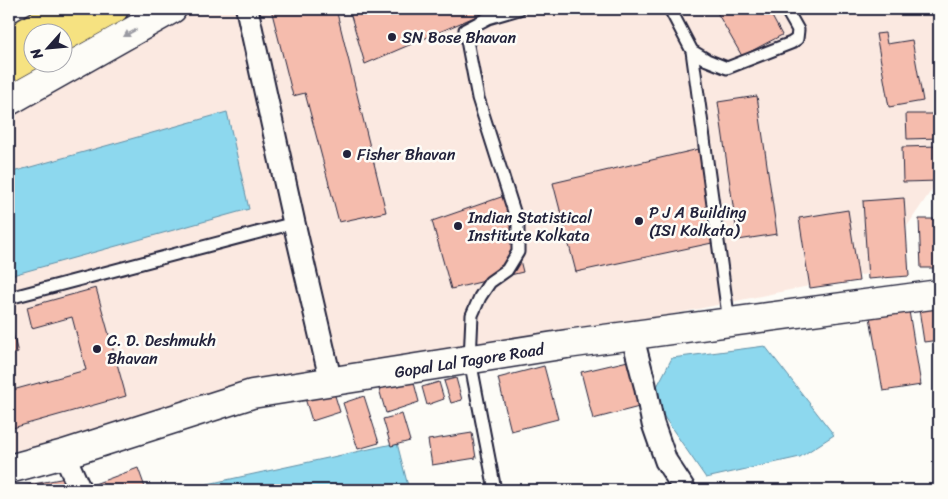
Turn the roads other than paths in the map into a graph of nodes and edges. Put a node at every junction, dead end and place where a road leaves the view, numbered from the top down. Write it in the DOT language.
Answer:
graph roads {
  1 [pos="66,9"];
  2 [pos="114,9"];
  3 [pos="172,9"];
  4 [pos="246,9"];
  5 [pos="518,9"];
  6 [pos="670,9"];
  7 [pos="786,9"];
  8 [pos="72,32"];
  9 [pos="9,42"];
  10 [pos="692,51"];
  11 [pos="22,61"];
  12 [pos="9,68"];
  13 [pos="9,100"];
  14 [pos="294,223"];
  15 [pos="939,294"];
  16 [pos="9,298"];
  17 [pos="729,322"];
  18 [pos="632,335"];
  19 [pos="470,360"];
  20 [pos="331,382"];
  21 [pos="64,454"];
  22 [pos="9,469"];
  23 [pos="80,490"];
  24 [pos="495,490"];
  25 [pos="685,490"];
  1 -- 9 [label="main road"];
  2 -- 8 [label="main road"];
  3 -- 13 [label="street, one-way"];
  4 -- 14 [label="street"];
  5 -- 19 [label="lane"];
  6 -- 10 [label="lane"];
  7 -- 10 [label="lane"];
  10 -- 17 [label="lane"];
  11 -- 12 [label="main road"];
  14 -- 16 [label="lane"];
  14 -- 20 [label="street"];
  15 -- 17 [label="street, Gopal Lal Tagore Road"];
  17 -- 18 [label="street, Gopal Lal Tagore Road"];
  18 -- 19 [label="street, Gopal Lal Tagore Road"];
  18 -- 25 [label="street"];
  19 -- 20 [label="street, Gopal Lal Tagore Road"];
  19 -- 24 [label="lane"];
  20 -- 21 [label="street, Gopal Lal Tagore Road"];
  21 -- 22 [label="street, Gopal Lal Tagore Road"];
  21 -- 23 [label="street"];
}
